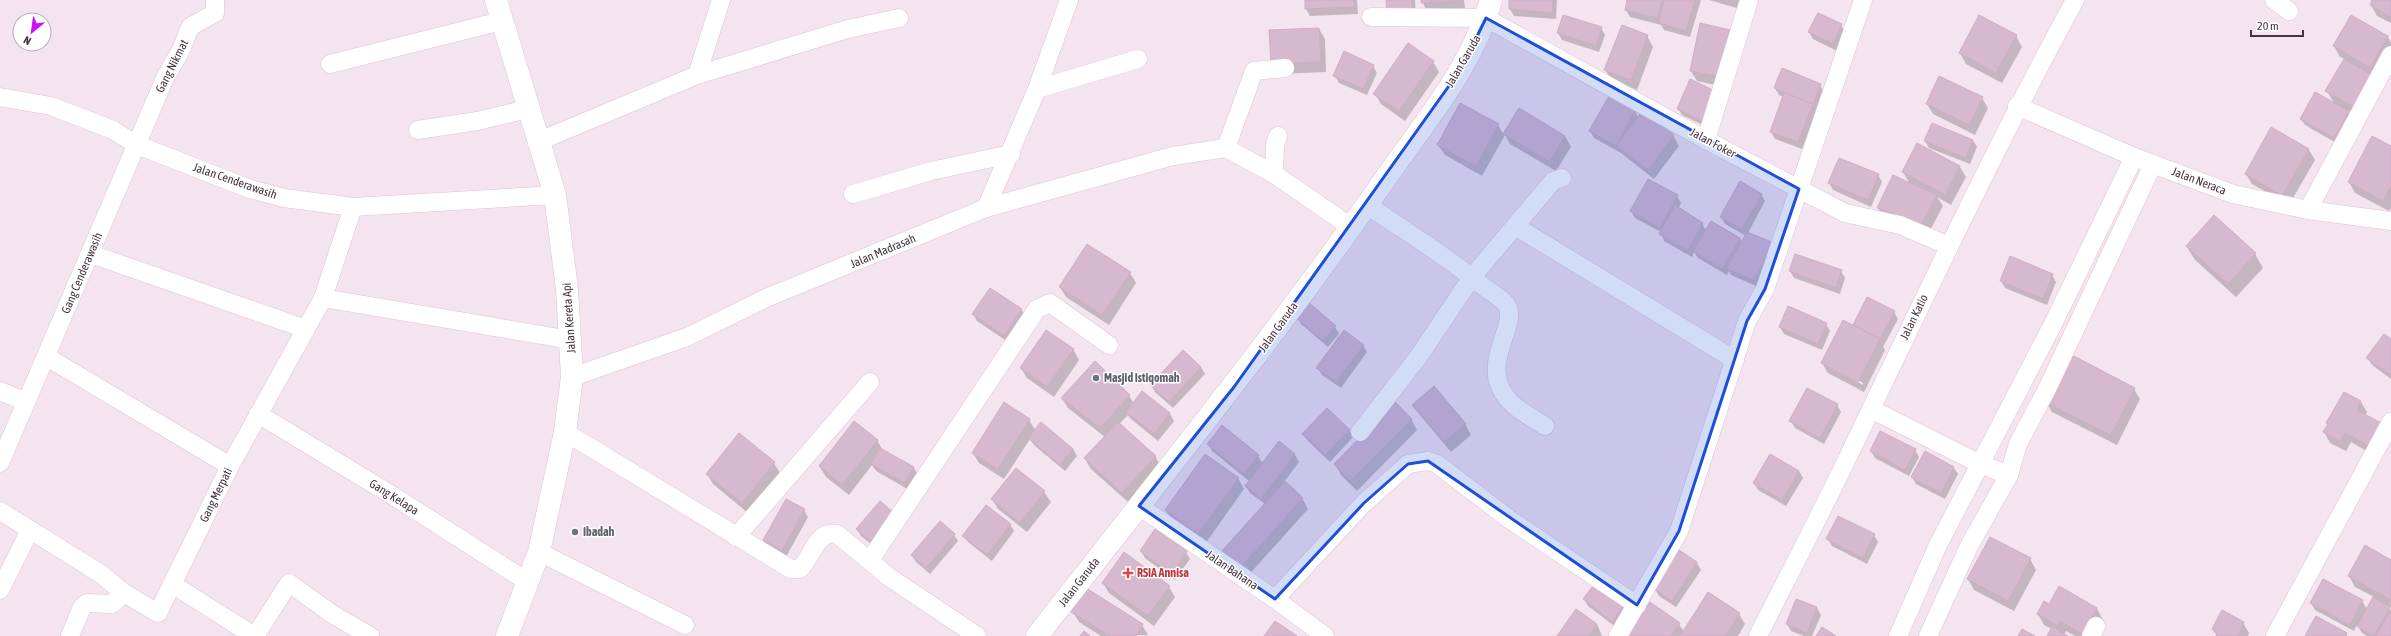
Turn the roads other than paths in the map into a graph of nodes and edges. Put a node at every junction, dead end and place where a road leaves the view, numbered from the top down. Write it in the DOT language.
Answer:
graph roads {
  1 [pos="215,0"];
  2 [pos="496,0"];
  3 [pos="721,0"];
  4 [pos="1749,0"];
  5 [pos="1863,0"];
  6 [pos="2075,0"];
  7 [pos="2274,0"];
  8 [pos="1071,1"];
  9 [pos="1489,9"];
  10 [pos="2289,11"];
  11 [pos="1371,17"];
  12 [pos="899,18"];
  13 [pos="502,21"];
  14 [pos="2391,55"];
  15 [pos="1138,59"];
  16 [pos="330,64"];
  17 [pos="1285,68"];
  18 [pos="697,75"];
  19 [pos="1037,89"];
  20 [pos="0,96"];
  21 [pos="2017,106"];
  22 [pos="528,109"];
  23 [pos="418,130"];
  24 [pos="1278,136"];
  25 [pos="1706,140"];
  26 [pos="537,142"];
  27 [pos="135,144"];
  28 [pos="1226,148"];
  29 [pos="1011,154"];
  30 [pos="2134,157"];
  31 [pos="2153,164"];
  32 [pos="1274,174"];
  33 [pos="1562,178"];
  34 [pos="1799,189"];
  35 [pos="853,194"];
  36 [pos="554,195"];
  37 [pos="1367,205"];
  38 [pos="353,207"];
  39 [pos="986,208"];
  40 [pos="2308,210"];
  41 [pos="2391,221"];
  42 [pos="1515,226"];
  43 [pos="1351,227"];
  44 [pos="1949,246"];
  45 [pos="91,254"];
  46 [pos="1472,277"];
  47 [pos="2071,288"];
  48 [pos="323,298"];
  49 [pos="2091,298"];
  50 [pos="306,329"];
  51 [pos="571,340"];
  52 [pos="1109,345"];
  53 [pos="47,357"];
  54 [pos="1735,360"];
  55 [pos="572,377"];
  56 [pos="870,382"];
  57 [pos="0,391"];
  58 [pos="26,402"];
  59 [pos="1871,409"];
  60 [pos="258,414"];
  61 [pos="2391,422"];
  62 [pos="1545,426"];
  63 [pos="565,432"];
  64 [pos="1360,432"];
  65 [pos="0,463"];
  66 [pos="1980,464"];
  67 [pos="230,466"];
  68 [pos="2009,475"];
  69 [pos="1139,506"];
  70 [pos="0,512"];
  71 [pos="30,530"];
  72 [pos="736,537"];
  73 [pos="539,552"];
  74 [pos="870,560"];
  75 [pos="528,582"];
  76 [pos="172,584"];
  77 [pos="0,590"];
  78 [pos="124,593"];
  79 [pos="1275,599"];
  80 [pos="1637,605"];
  81 [pos="1909,610"];
  82 [pos="1936,620"];
  83 [pos="685,625"];
  84 [pos="246,634"];
  85 [pos="70,636"];
  86 [pos="370,636"];
  87 [pos="507,636"];
  88 [pos="977,636"];
  89 [pos="1037,636"];
  90 [pos="1325,636"];
  91 [pos="1618,636"];
  92 [pos="1758,636"];
  93 [pos="1898,636"];
  94 [pos="1928,636"];
  95 [pos="2275,636"];
  1 -- 27 [label="street, Gang Nikmat"];
  2 -- 13 [label="street, Jalan Kereta Api"];
  3 -- 18 [label="street"];
  4 -- 25 [label="street"];
  5 -- 34 [label="street"];
  6 -- 21 [label="street, Jalan Katio"];
  7 -- 10 [label="street"];
  8 -- 19 [label="street"];
  9 -- 11 [label="street"];
  9 -- 25 [label="street, Jalan Foker"];
  9 -- 37 [label="street, Jalan Garuda"];
  12 -- 18 [label="street"];
  13 -- 16 [label="street"];
  13 -- 22 [label="street, Jalan Kereta Api"];
  14 -- 40 [label="street"];
  15 -- 19 [label="street"];
  17 -- 28 [label="street"];
  18 -- 26 [label="street"];
  19 -- 29 [label="street"];
  20 -- 27 [label="street, Jalan Cenderawasih"];
  21 -- 30 [label="street, Jalan Neraca"];
  21 -- 44 [label="street, Jalan Katio"];
  22 -- 23 [label="street"];
  22 -- 26 [label="street, Jalan Kereta Api"];
  24 -- 32 [label="street"];
  25 -- 34 [label="street, Jalan Foker"];
  26 -- 36 [label="street, Jalan Kereta Api"];
  27 -- 38 [label="street, Jalan Cenderawasih"];
  27 -- 45 [label="street, Gang Cenderawasih"];
  28 -- 32 [label="street"];
  28 -- 39 [label="street, Jalan Madrasah"];
  29 -- 35 [label="street"];
  29 -- 39 [label="street"];
  30 -- 31 [label="street, Jalan Neraca"];
  30 -- 47 [label="street"];
  31 -- 40 [label="street, Jalan Neraca"];
  31 -- 49 [label="street"];
  32 -- 43 [label="street"];
  33 -- 42 [label="street"];
  34 -- 44 [label="street, Jalan Foker"];
  34 -- 54 [label="street"];
  36 -- 38 [label="street, Jalan Cenderawasih"];
  36 -- 51 [label="street, Jalan Kereta Api"];
  37 -- 43 [label="street, Jalan Garuda"];
  37 -- 46 [label="street"];
  38 -- 48 [label="street, Gang Merpati"];
  39 -- 55 [label="street, Jalan Madrasah"];
  40 -- 41 [label="street, Jalan Neraca"];
  42 -- 46 [label="street"];
  42 -- 54 [label="street"];
  43 -- 69 [label="street, Jalan Garuda"];
  44 -- 59 [label="street, Jalan Katio"];
  45 -- 50 [label="street"];
  45 -- 53 [label="street, Gang Cenderawasih"];
  46 -- 62 [label="street"];
  46 -- 64 [label="street"];
  47 -- 49 [label="street"];
  47 -- 66 [label="street"];
  48 -- 50 [label="street, Gang Merpati"];
  48 -- 51 [label="street"];
  49 -- 68 [label="street"];
  50 -- 60 [label="street, Gang Merpati"];
  51 -- 55 [label="street, Jalan Kereta Api"];
  52 -- 74 [label="street"];
  53 -- 58 [label="street, Gang Cenderawasih"];
  53 -- 67 [label="street"];
  54 -- 80 [label="street"];
  55 -- 63 [label="street, Jalan Kereta Api"];
  56 -- 72 [label="street"];
  57 -- 58 [label="street"];
  58 -- 65 [label="street, Gang Cenderawasih"];
  59 -- 66 [label="street"];
  59 -- 92 [label="street, Jalan Katio"];
  60 -- 67 [label="street, Gang Merpati"];
  60 -- 75 [label="street, Gang Kelapa"];
  61 -- 95 [label="street"];
  63 -- 72 [label="street"];
  63 -- 73 [label="street, Jalan Kereta Api"];
  66 -- 68 [label="street"];
  66 -- 81 [label="street"];
  67 -- 76 [label="street, Gang Merpati"];
  68 -- 82 [label="street"];
  69 -- 79 [label="street, Jalan Bahana"];
  69 -- 89 [label="street, Jalan Garuda"];
  70 -- 71 [label="street, Gang Merpati"];
  71 -- 77 [label="street"];
  71 -- 78 [label="street, Gang Merpati"];
  72 -- 74 [label="street"];
  73 -- 75 [label="street, Jalan Kereta Api"];
  73 -- 83 [label="street"];
  74 -- 88 [label="street"];
  75 -- 87 [label="street, Jalan Kereta Api"];
  76 -- 78 [label="street, Gang Merpati"];
  76 -- 84 [label="street"];
  78 -- 85 [label="street"];
  79 -- 80 [label="street"];
  79 -- 90 [label="street, Jalan Bahana"];
  80 -- 91 [label="street"];
  81 -- 82 [label="street"];
  81 -- 93 [label="street"];
  82 -- 94 [label="street"];
  84 -- 86 [label="street"];
}
